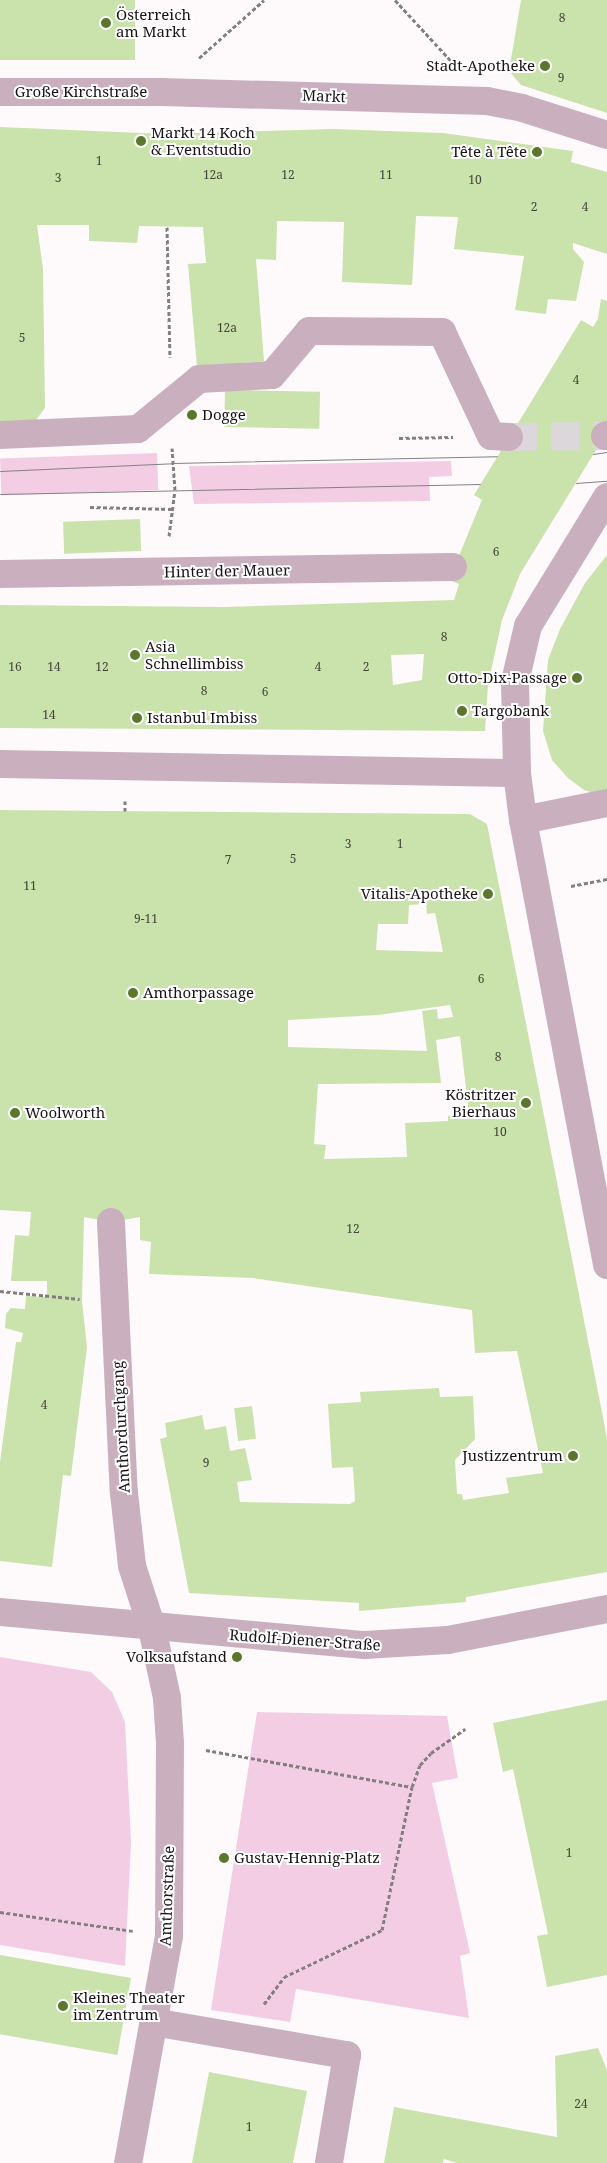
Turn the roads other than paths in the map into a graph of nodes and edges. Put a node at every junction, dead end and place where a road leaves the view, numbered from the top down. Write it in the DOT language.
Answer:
graph roads {
  1 [pos="0,92"];
  2 [pos="162,92"];
  3 [pos="607,135"];
  4 [pos="0,436"];
  5 [pos="500,437"];
  6 [pos="607,497"];
  7 [pos="453,567"];
  8 [pos="0,574"];
  9 [pos="0,764"];
  10 [pos="517,773"];
  11 [pos="607,804"];
  12 [pos="523,820"];
  13 [pos="111,1222"];
  14 [pos="607,1266"];
  15 [pos="607,1609"];
  16 [pos="0,1612"];
  17 [pos="152,1628"];
  18 [pos="153,2022"];
  19 [pos="128,2163"];
  20 [pos="329,2163"];
  1 -- 2 [label="street, Große Kirchstraße"];
  2 -- 3 [label="street, Markt"];
  4 -- 5 [label="street"];
  6 -- 10 [label="street"];
  7 -- 8 [label="street, Hinter der Mauer"];
  9 -- 10 [label="street"];
  10 -- 12 [label="street"];
  11 -- 12 [label="street"];
  12 -- 14 [label="street"];
  13 -- 17 [label="street, Amthordurchgang"];
  15 -- 17 [label="street, Rudolf-Diener-Straße"];
  16 -- 17 [label="street, Rudolf-Diener-Straße"];
  17 -- 18 [label="street, Amthorstraße"];
  18 -- 19 [label="street, Amthorstraße"];
  18 -- 20 [label="street"];
}
